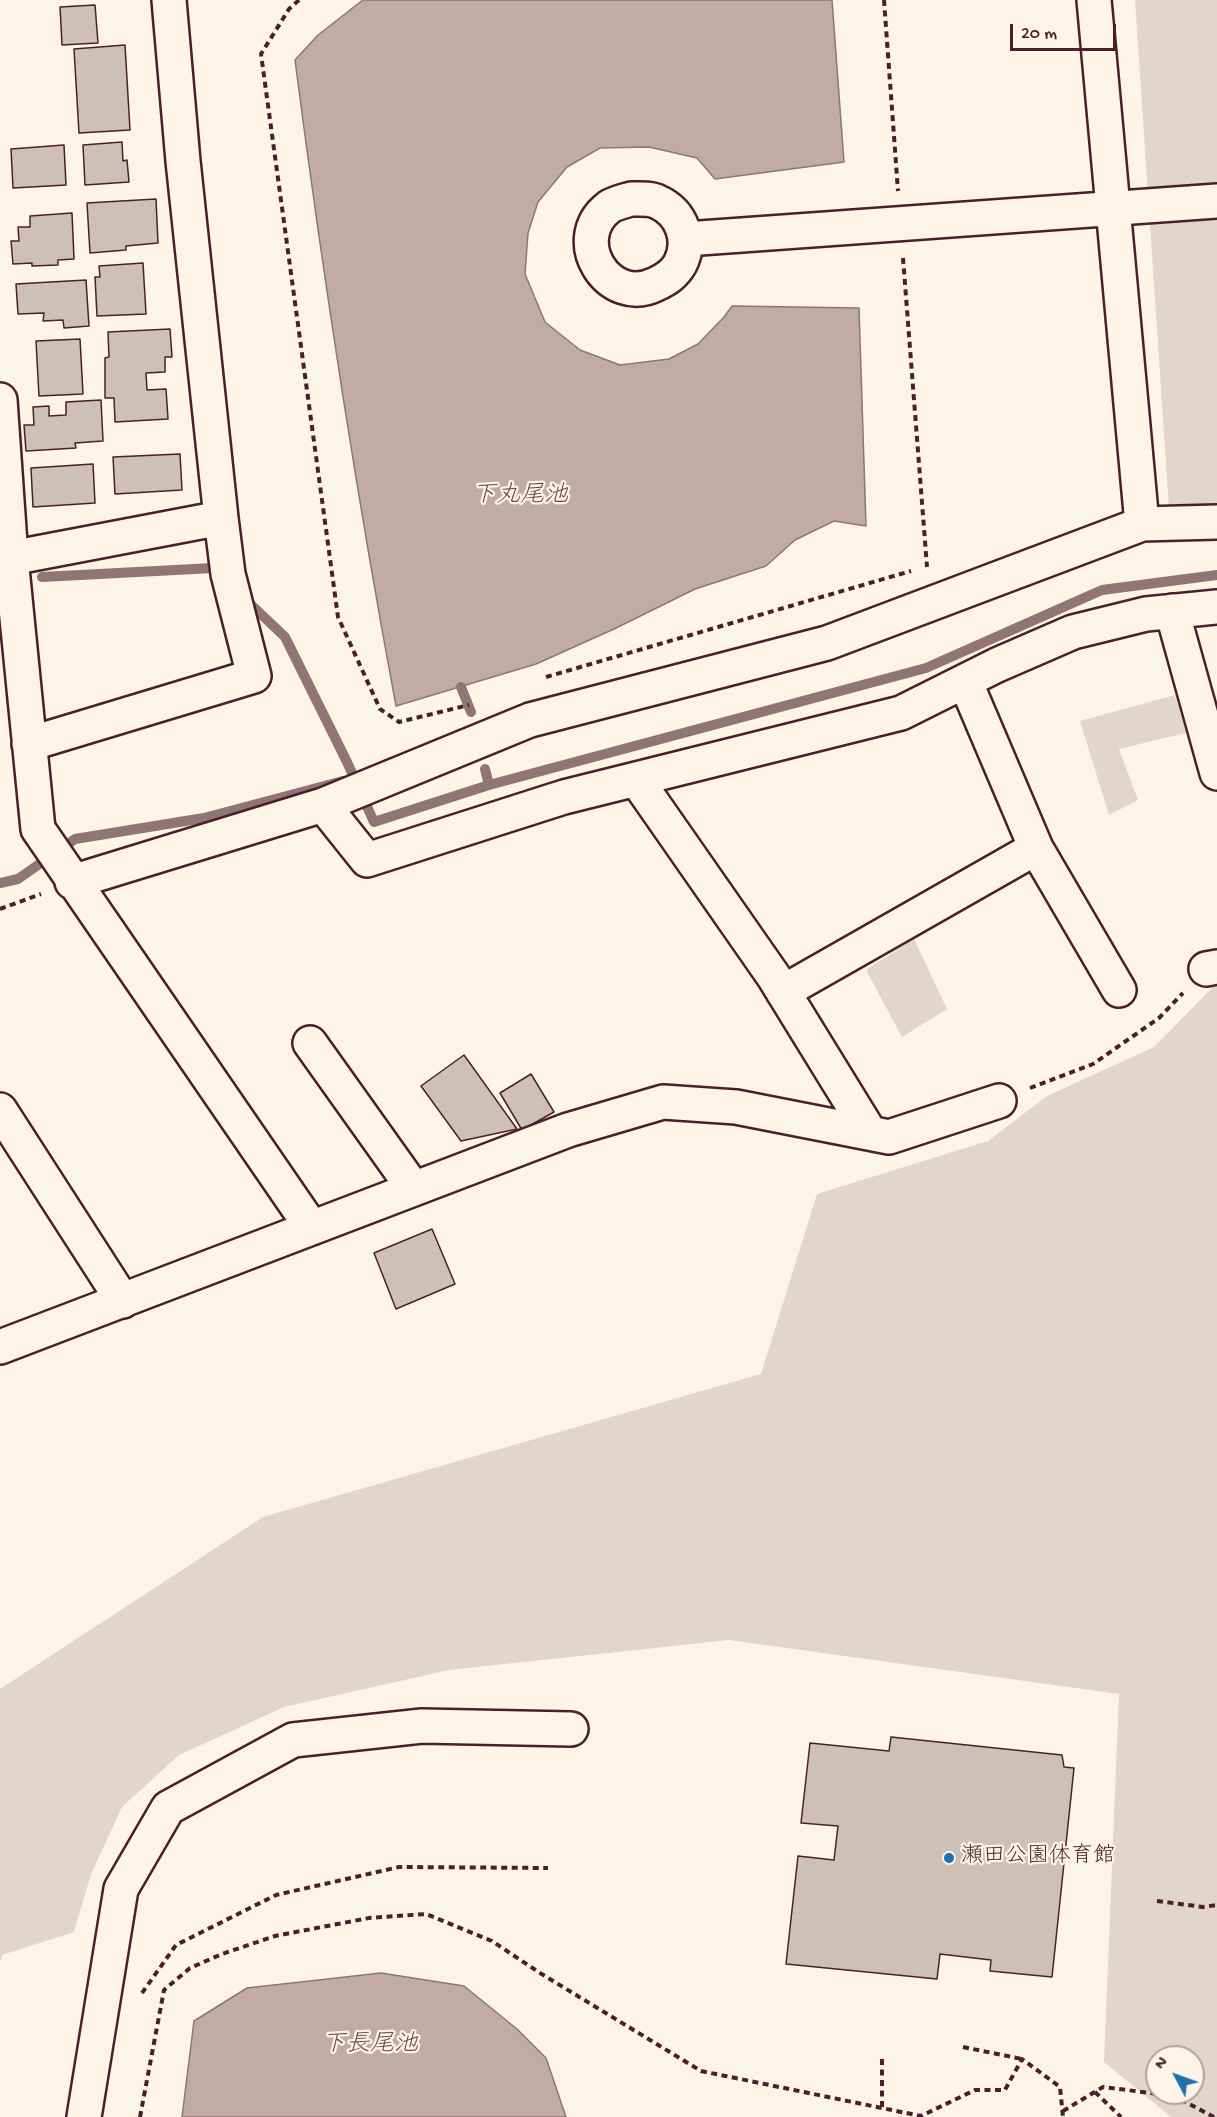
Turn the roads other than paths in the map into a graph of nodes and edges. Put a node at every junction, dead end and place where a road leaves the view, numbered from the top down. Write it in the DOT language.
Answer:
graph roads {
  1 [pos="169,0"];
  2 [pos="1094,0"];
  3 [pos="1217,201"];
  4 [pos="1112,207"];
  5 [pos="686,239"];
  6 [pos="0,400"];
  7 [pos="221,518"];
  8 [pos="1217,522"];
  9 [pos="1142,524"];
  10 [pos="5,559"];
  11 [pos="1217,607"];
  12 [pos="1172,611"];
  13 [pos="965,681"];
  14 [pos="29,744"];
  15 [pos="1217,773"];
  16 [pos="636,779"];
  17 [pos="348,795"];
  18 [pos="1036,848"];
  19 [pos="69,877"];
  20 [pos="1119,990"];
  21 [pos="783,992"];
  22 [pos="310,1043"];
  23 [pos="999,1101"];
  24 [pos="0,1110"];
  25 [pos="870,1133"];
  26 [pos="414,1189"];
  27 [pos="312,1228"];
  28 [pos="123,1301"];
  29 [pos="0,1347"];
  30 [pos="571,1729"];
  31 [pos="84,2117"];
  1 -- 7 [label="street"];
  2 -- 4 [label="street"];
  3 -- 4 [label="street"];
  4 -- 5 [label="street"];
  4 -- 9 [label="street"];
  6 -- 10 [label="street"];
  7 -- 10 [label="street"];
  7 -- 14 [label="street"];
  8 -- 9 [label="street"];
  9 -- 17 [label="street"];
  10 -- 14 [label="street"];
  11 -- 12 [label="street"];
  12 -- 13 [label="street"];
  12 -- 15 [label="street"];
  13 -- 16 [label="street"];
  13 -- 18 [label="street"];
  14 -- 19 [label="street"];
  16 -- 17 [label="street"];
  16 -- 21 [label="street"];
  17 -- 19 [label="street"];
  18 -- 20 [label="street"];
  18 -- 21 [label="street"];
  19 -- 27 [label="street"];
  21 -- 25 [label="street"];
  22 -- 26 [label="street"];
  23 -- 25 [label="street"];
  24 -- 28 [label="street"];
  25 -- 26 [label="street"];
  26 -- 27 [label="street"];
  27 -- 28 [label="street"];
  28 -- 29 [label="street"];
  30 -- 31 [label="street"];
}
